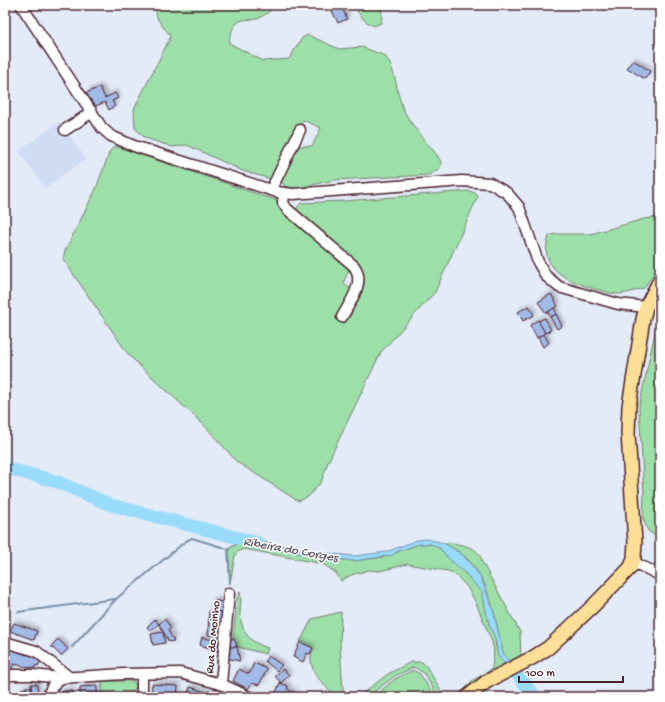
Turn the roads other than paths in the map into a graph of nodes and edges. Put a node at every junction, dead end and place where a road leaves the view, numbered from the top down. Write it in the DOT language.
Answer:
graph roads {
  1 [pos="21,5"];
  2 [pos="92,112"];
  3 [pos="65,130"];
  4 [pos="300,130"];
  5 [pos="271,190"];
  6 [pos="284,193"];
  7 [pos="660,280"];
  8 [pos="646,307"];
  9 [pos="342,317"];
  10 [pos="633,562"];
  11 [pos="660,575"];
  12 [pos="229,593"];
  13 [pos="5,642"];
  14 [pos="142,674"];
  15 [pos="5,675"];
  16 [pos="65,677"];
  17 [pos="221,684"];
  18 [pos="47,697"];
  19 [pos="142,697"];
  20 [pos="249,697"];
  21 [pos="467,697"];
  1 -- 2 [label="street"];
  2 -- 3 [label="street"];
  2 -- 5 [label="street"];
  4 -- 5 [label="street"];
  5 -- 6 [label="street"];
  6 -- 8 [label="street"];
  6 -- 9 [label="street"];
  7 -- 8 [label="main road"];
  8 -- 10 [label="main road"];
  10 -- 11 [label="street"];
  10 -- 21 [label="main road"];
  12 -- 17 [label="street, Rua do Moinho"];
  13 -- 16 [label="street"];
  14 -- 16 [label="street"];
  14 -- 17 [label="street"];
  14 -- 19 [label="street"];
  15 -- 16 [label="street"];
  16 -- 18 [label="street"];
  17 -- 20 [label="street"];
}
